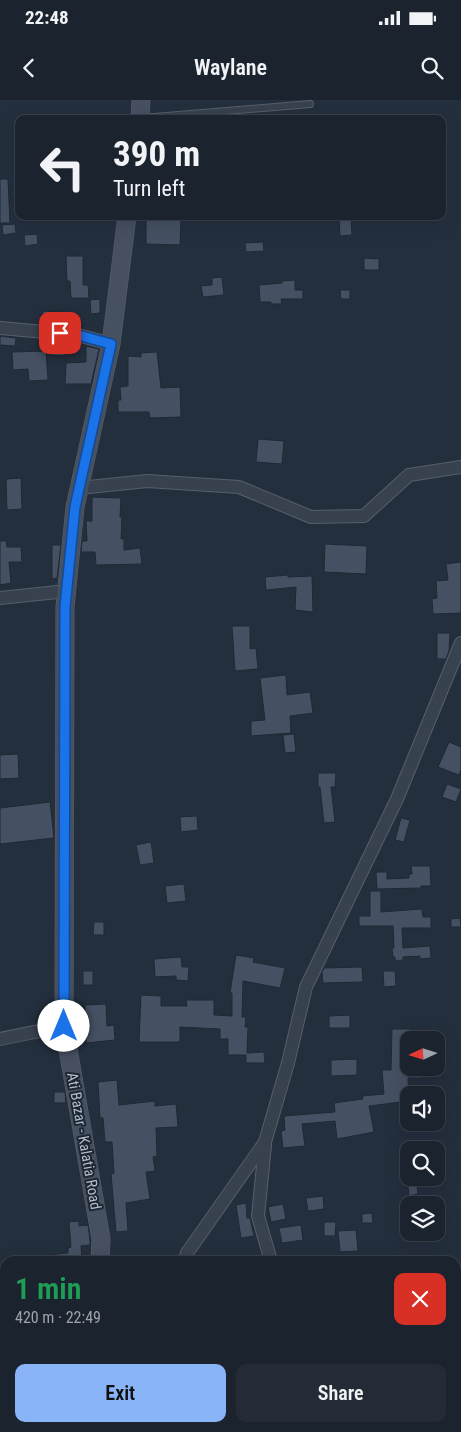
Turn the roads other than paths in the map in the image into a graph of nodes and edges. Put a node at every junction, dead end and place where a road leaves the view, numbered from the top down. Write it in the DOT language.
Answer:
graph roads {
  1 [pos="141,100"];
  2 [pos="310,104"];
  3 [pos="140,115"];
  4 [pos="185,115"];
  5 [pos="127,220"];
  6 [pos="0,328"];
  7 [pos="111,344"];
  8 [pos="461,468"];
  9 [pos="79,488"];
  10 [pos="67,591"];
  11 [pos="0,598"];
  12 [pos="461,643"];
  13 [pos="64,1026"];
  14 [pos="0,1038"];
  15 [pos="265,1142"];
  16 [pos="100,1256"];
  17 [pos="186,1256"];
  18 [pos="270,1256"];
  1 -- 3 [label="main road"];
  2 -- 4 [label="lane"];
  5 -- 7 [label="main road, Ati Bazar - Kalatia Road"];
  6 -- 7 [label="street"];
  7 -- 9 [label="main road, Ati Bazar - Kalatia Road"];
  8 -- 9 [label="street"];
  9 -- 10 [label="main road, Ati Bazar - Kalatia Road"];
  10 -- 11 [label="street"];
  10 -- 13 [label="main road, Ati Bazar - Kalatia Road"];
  12 -- 15 [label="street"];
  13 -- 14 [label="street"];
  13 -- 16 [label="main road, Ati Bazar - Kalatia Road"];
  15 -- 17 [label="street"];
  15 -- 18 [label="street"];
}
